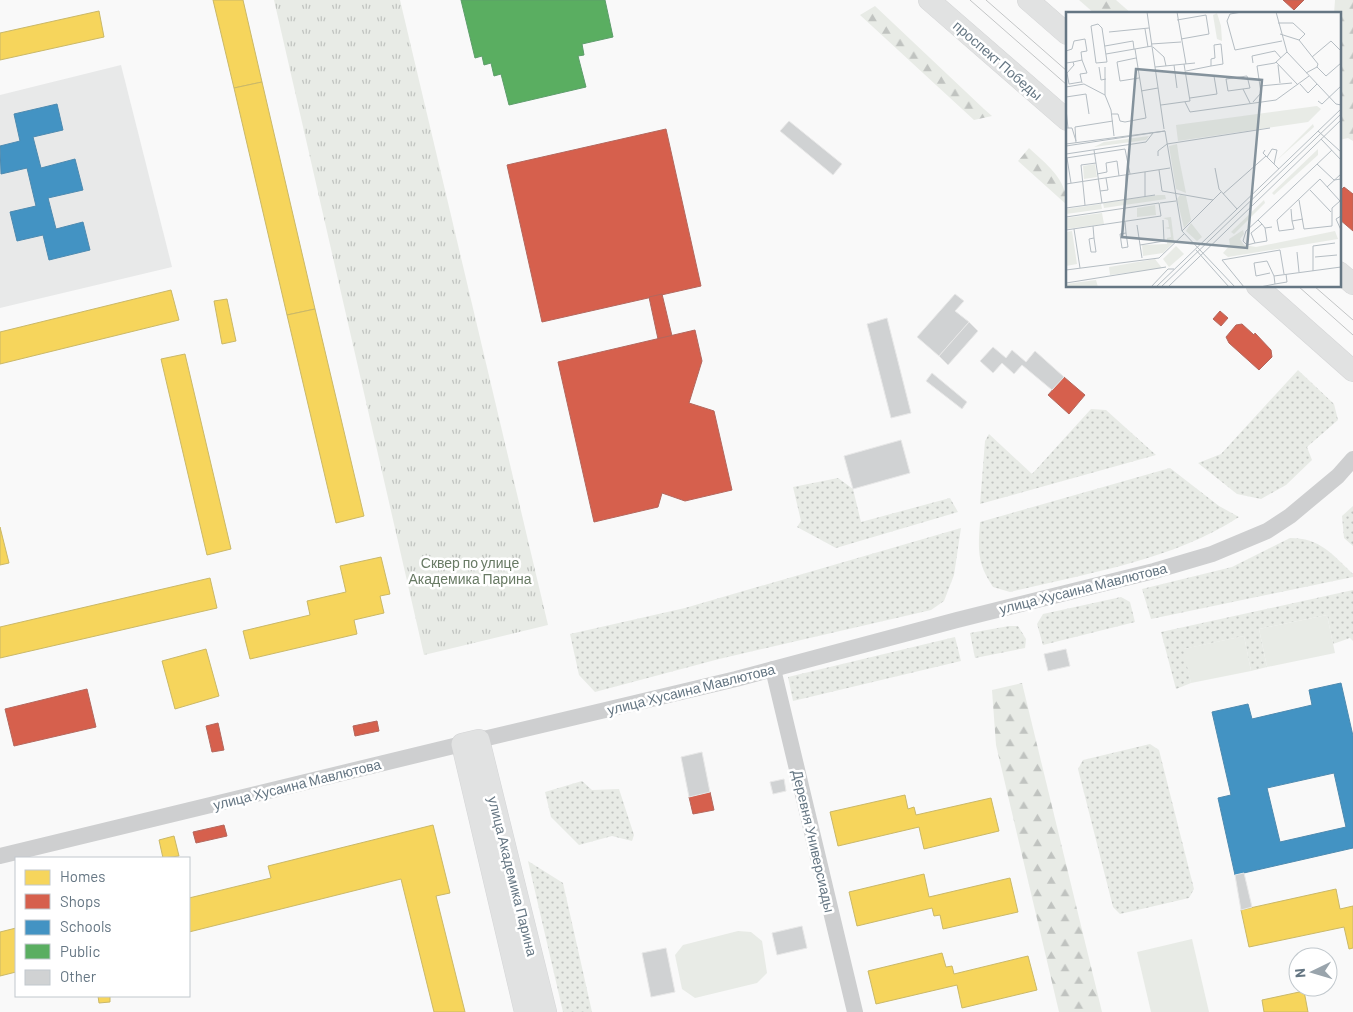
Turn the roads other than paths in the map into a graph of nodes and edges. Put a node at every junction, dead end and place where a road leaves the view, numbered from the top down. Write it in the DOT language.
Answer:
graph roads {
  1 [pos="929,0"];
  2 [pos="1028,0"];
  3 [pos="1066,33"];
  4 [pos="1066,119"];
  5 [pos="1340,273"];
  6 [pos="1353,284"];
  7 [pos="1259,288"];
  8 [pos="1353,370"];
  9 [pos="1353,459"];
  10 [pos="773,669"];
  11 [pos="470,742"];
  12 [pos="0,856"];
  13 [pos="525,1012"];
  14 [pos="546,1012"];
  15 [pos="855,1012"];
  1 -- 4 [label="main road, проспект Победы"];
  2 -- 3 [label="main road"];
  5 -- 6 [label="main road"];
  7 -- 8 [label="main road"];
  9 -- 10 [label="street, улица Хусаина Мавлютова"];
  10 -- 11 [label="street, улица Хусаина Мавлютова"];
  10 -- 15 [label="street, Деревня Универсиады"];
  11 -- 12 [label="street, улица Хусаина Мавлютова"];
  11 -- 13 [label="main road, улица Академика Парина"];
  11 -- 14 [label="main road, улица Академика Парина"];
}
